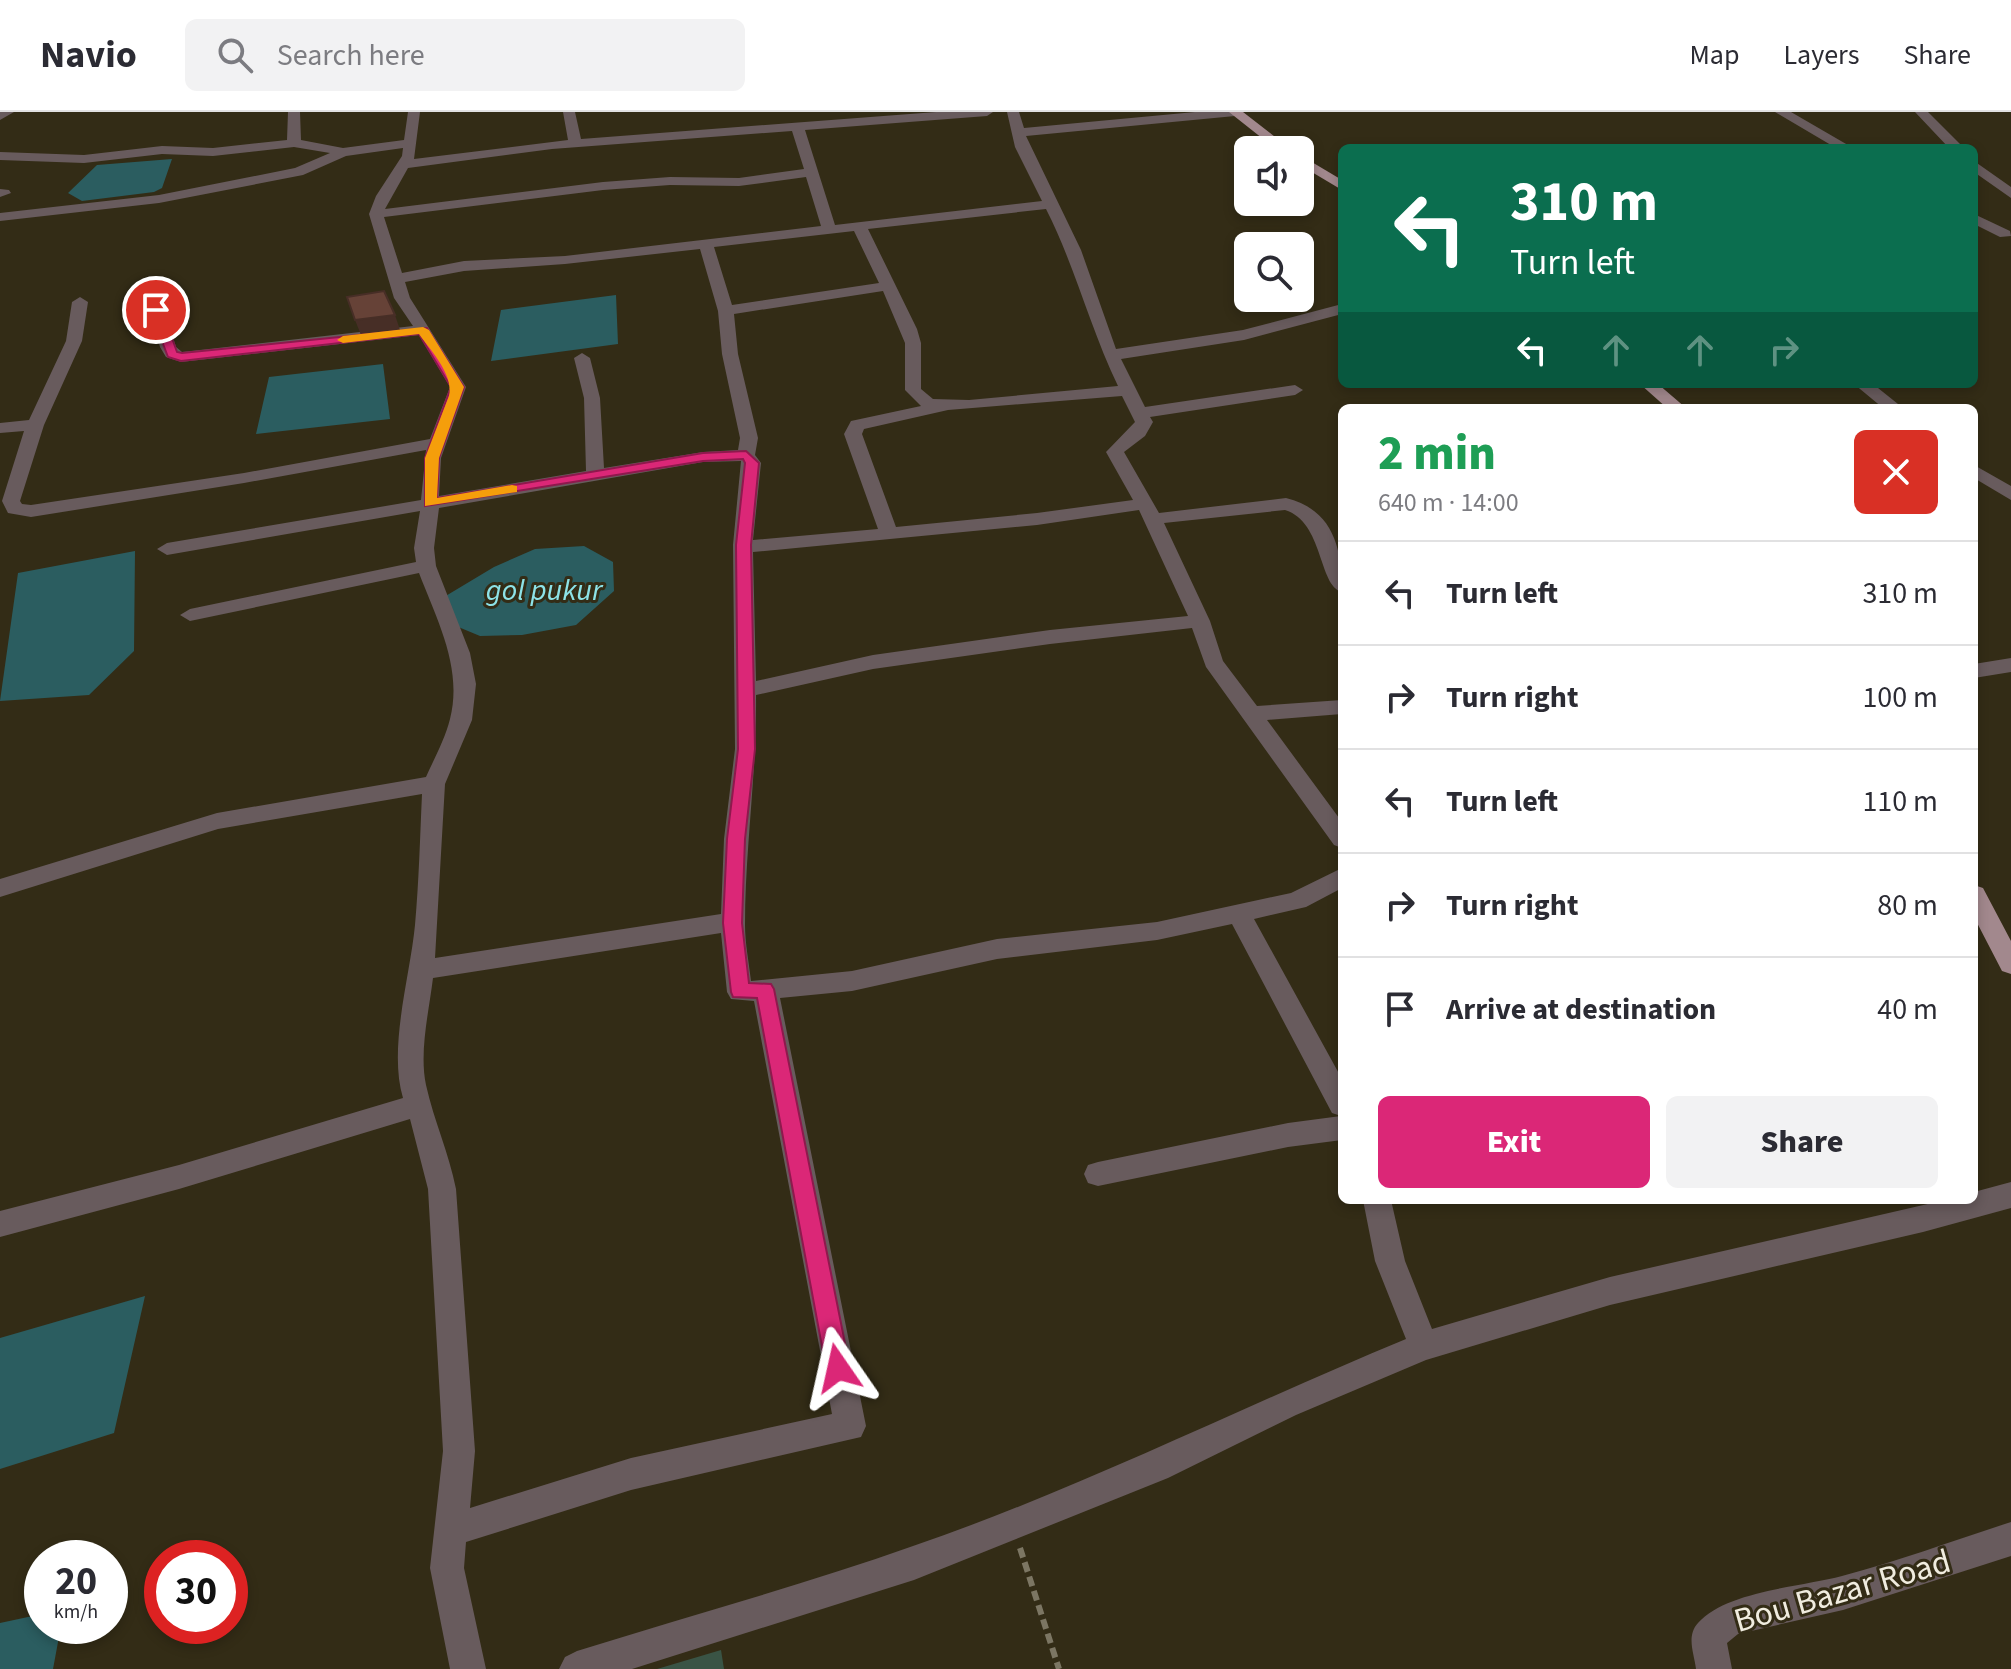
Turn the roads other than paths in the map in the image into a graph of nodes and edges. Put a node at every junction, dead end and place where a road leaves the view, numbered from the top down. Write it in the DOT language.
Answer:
graph roads {
  1 [pos="8,112"];
  2 [pos="294,112"];
  3 [pos="414,112"];
  4 [pos="569,112"];
  5 [pos="987,112"];
  6 [pos="1013,112"];
  7 [pos="1235,112"];
  8 [pos="1781,112"];
  9 [pos="1921,112"];
  10 [pos="0,116"];
  11 [pos="798,128"];
  12 [pos="1017,133"];
  13 [pos="1267,136"];
  14 [pos="294,143"];
  15 [pos="411,143"];
  16 [pos="575,144"];
  17 [pos="1839,144"];
  18 [pos="1953,144"];
  19 [pos="343,152"];
  20 [pos="0,156"];
  21 [pos="405,164"];
  22 [pos="1314,168"];
  23 [pos="1978,168"];
  24 [pos="814,172"];
  25 [pos="1338,183"];
  26 [pos="2011,194"];
  27 [pos="1051,204"];
  28 [pos="376,214"];
  29 [pos="0,217"];
  30 [pos="1978,220"];
  31 [pos="859,226"];
  32 [pos="829,229"];
  33 [pos="2005,234"];
  34 [pos="706,245"];
  35 [pos="395,279"];
  36 [pos="888,286"];
  37 [pos="150,287"];
  38 [pos="80,302"];
  39 [pos="1338,310"];
  40 [pos="726,311"];
  41 [pos="423,330"];
  42 [pos="1112,355"];
  43 [pos="582,358"];
  44 [pos="1653,388"];
  45 [pos="1867,388"];
  46 [pos="1128,390"];
  47 [pos="1295,390"];
  48 [pos="1672,404"];
  49 [pos="1889,404"];
  50 [pos="944,406"];
  51 [pos="1141,413"];
  52 [pos="35,425"];
  53 [pos="0,428"];
  54 [pos="438,443"];
  55 [pos="746,455"];
  56 [pos="1978,473"];
  57 [pos="595,475"];
  58 [pos="2011,494"];
  59 [pos="430,503"];
  60 [pos="1149,512"];
  61 [pos="889,533"];
  62 [pos="744,547"];
  63 [pos="167,549"];
  64 [pos="426,566"];
  65 [pos="1338,576"];
  66 [pos="190,615"];
  67 [pos="1200,621"];
  68 [pos="2011,665"];
  69 [pos="1978,670"];
  70 [pos="747,690"];
  71 [pos="1338,707"];
  72 [pos="1251,714"];
  73 [pos="434,784"];
  74 [pos="1338,834"];
  75 [pos="1338,879"];
  76 [pos="0,888"];
  77 [pos="1978,901"];
  78 [pos="1238,912"];
  79 [pos="733,923"];
  80 [pos="2008,952"];
  81 [pos="421,970"];
  82 [pos="765,989"];
  83 [pos="1338,1098"];
  84 [pos="417,1105"];
  85 [pos="1338,1129"];
  86 [pos="1098,1174"];
  87 [pos="2011,1195"];
  88 [pos="1378,1204"];
  89 [pos="0,1224"];
  90 [pos="1424,1346"];
  91 [pos="451,1530"];
  92 [pos="2011,1539"];
  93 [pos="468,1669"];
  94 [pos="577,1669"];
  95 [pos="1714,1669"];
  1 -- 10 [label="street"];
  2 -- 14 [label="street"];
  3 -- 15 [label="street"];
  4 -- 16 [label="street"];
  5 -- 11 [label="street"];
  6 -- 12 [label="street"];
  7 -- 12 [label="street"];
  7 -- 13 [label="main road"];
  8 -- 17 [label="street"];
  9 -- 18 [label="street"];
  11 -- 16 [label="street"];
  11 -- 24 [label="street"];
  12 -- 27 [label="street"];
  14 -- 19 [label="street"];
  14 -- 20 [label="street"];
  15 -- 19 [label="street"];
  15 -- 21 [label="street"];
  16 -- 21 [label="street"];
  19 -- 29 [label="street"];
  21 -- 28 [label="street"];
  22 -- 25 [label="main road"];
  23 -- 26 [label="street"];
  24 -- 28 [label="street"];
  24 -- 32 [label="street"];
  27 -- 31 [label="street"];
  27 -- 42 [label="street"];
  28 -- 35 [label="street"];
  30 -- 33 [label="street"];
  31 -- 32 [label="street"];
  31 -- 36 [label="street"];
  32 -- 34 [label="street"];
  34 -- 35 [label="street"];
  34 -- 40 [label="street"];
  35 -- 41 [label="street"];
  36 -- 40 [label="street"];
  36 -- 50 [label="street"];
  37 -- 41 [label="street"];
  38 -- 52 [label="street"];
  39 -- 42 [label="street"];
  40 -- 55 [label="street"];
  41 -- 54 [label="street"];
  42 -- 46 [label="street"];
  43 -- 57 [label="street"];
  44 -- 48 [label="main road"];
  45 -- 49 [label="street"];
  46 -- 50 [label="street"];
  46 -- 51 [label="street"];
  47 -- 51 [label="street"];
  50 -- 61 [label="street"];
  51 -- 60 [label="street"];
  52 -- 53 [label="street"];
  52 -- 54 [label="street"];
  54 -- 59 [label="street"];
  55 -- 57 [label="street"];
  55 -- 62 [label="street"];
  56 -- 58 [label="street"];
  57 -- 59 [label="street"];
  59 -- 63 [label="street"];
  59 -- 64 [label="street"];
  60 -- 61 [label="street"];
  60 -- 65 [label="street"];
  60 -- 67 [label="street"];
  61 -- 62 [label="street"];
  62 -- 70 [label="street"];
  64 -- 66 [label="street"];
  64 -- 73 [label="street"];
  67 -- 70 [label="street"];
  67 -- 72 [label="street"];
  68 -- 69 [label="street"];
  70 -- 79 [label="street"];
  71 -- 72 [label="street"];
  72 -- 74 [label="street"];
  73 -- 76 [label="street"];
  73 -- 81 [label="street"];
  75 -- 78 [label="street"];
  77 -- 80 [label="main road"];
  78 -- 82 [label="street"];
  78 -- 83 [label="street"];
  79 -- 81 [label="street"];
  79 -- 82 [label="street"];
  81 -- 84 [label="street"];
  82 -- 91 [label="street"];
  84 -- 89 [label="street"];
  84 -- 91 [label="street"];
  85 -- 86 [label="street"];
  87 -- 90 [label="street"];
  88 -- 90 [label="street"];
  90 -- 94 [label="street"];
  91 -- 93 [label="street"];
  92 -- 95 [label="street, Bou Bazar Road"];
}
